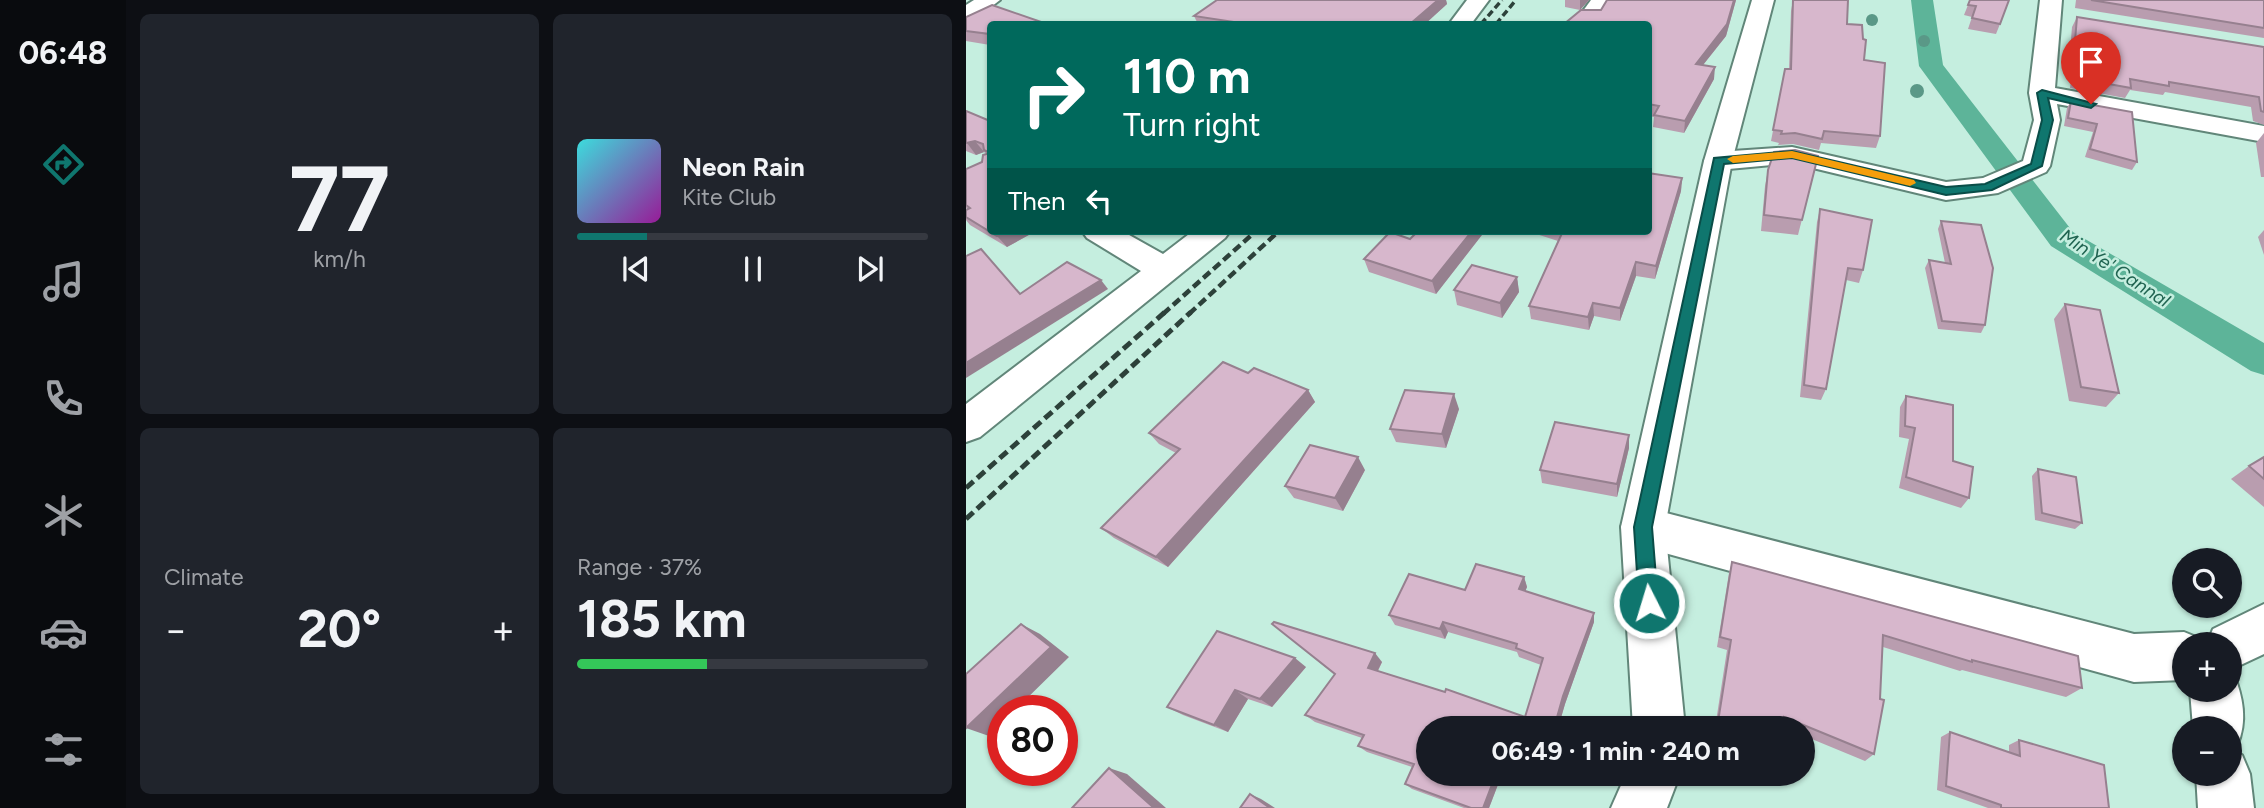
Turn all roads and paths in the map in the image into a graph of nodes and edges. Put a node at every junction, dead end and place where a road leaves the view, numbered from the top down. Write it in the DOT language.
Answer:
graph roads {
  1 [pos="989,0"];
  2 [pos="1478,0"];
  3 [pos="1763,0"];
  4 [pos="2050,6"];
  5 [pos="966,15"];
  6 [pos="2077,17"];
  7 [pos="1462,21"];
  8 [pos="2042,93"];
  9 [pos="2264,134"];
  10 [pos="1718,160"];
  11 [pos="1105,235"];
  12 [pos="1209,235"];
  13 [pos="1163,269"];
  14 [pos="966,426"];
  15 [pos="1643,527"];
  16 [pos="2264,628"];
  17 [pos="2242,640"];
  18 [pos="2172,656"];
  19 [pos="1659,716"];
  20 [pos="1648,786"];
  21 [pos="2224,786"];
  22 [pos="1639,808"];
  23 [pos="2226,808"];
  1 -- 5 [label="main road"];
  2 -- 7 [label="main road"];
  3 -- 10 [label="main road"];
  4 -- 6 [label="main road"];
  4 -- 8 [label="main road"];
  8 -- 9 [label="main road"];
  8 -- 10 [label="main road"];
  10 -- 15 [label="main road"];
  11 -- 13 [label="main road"];
  12 -- 13 [label="main road"];
  13 -- 14 [label="main road"];
  15 -- 18 [label="main road"];
  15 -- 19 [label="main road"];
  16 -- 17 [label="main road"];
  20 -- 22 [label="main road"];
  21 -- 23 [label="main road"];
}
